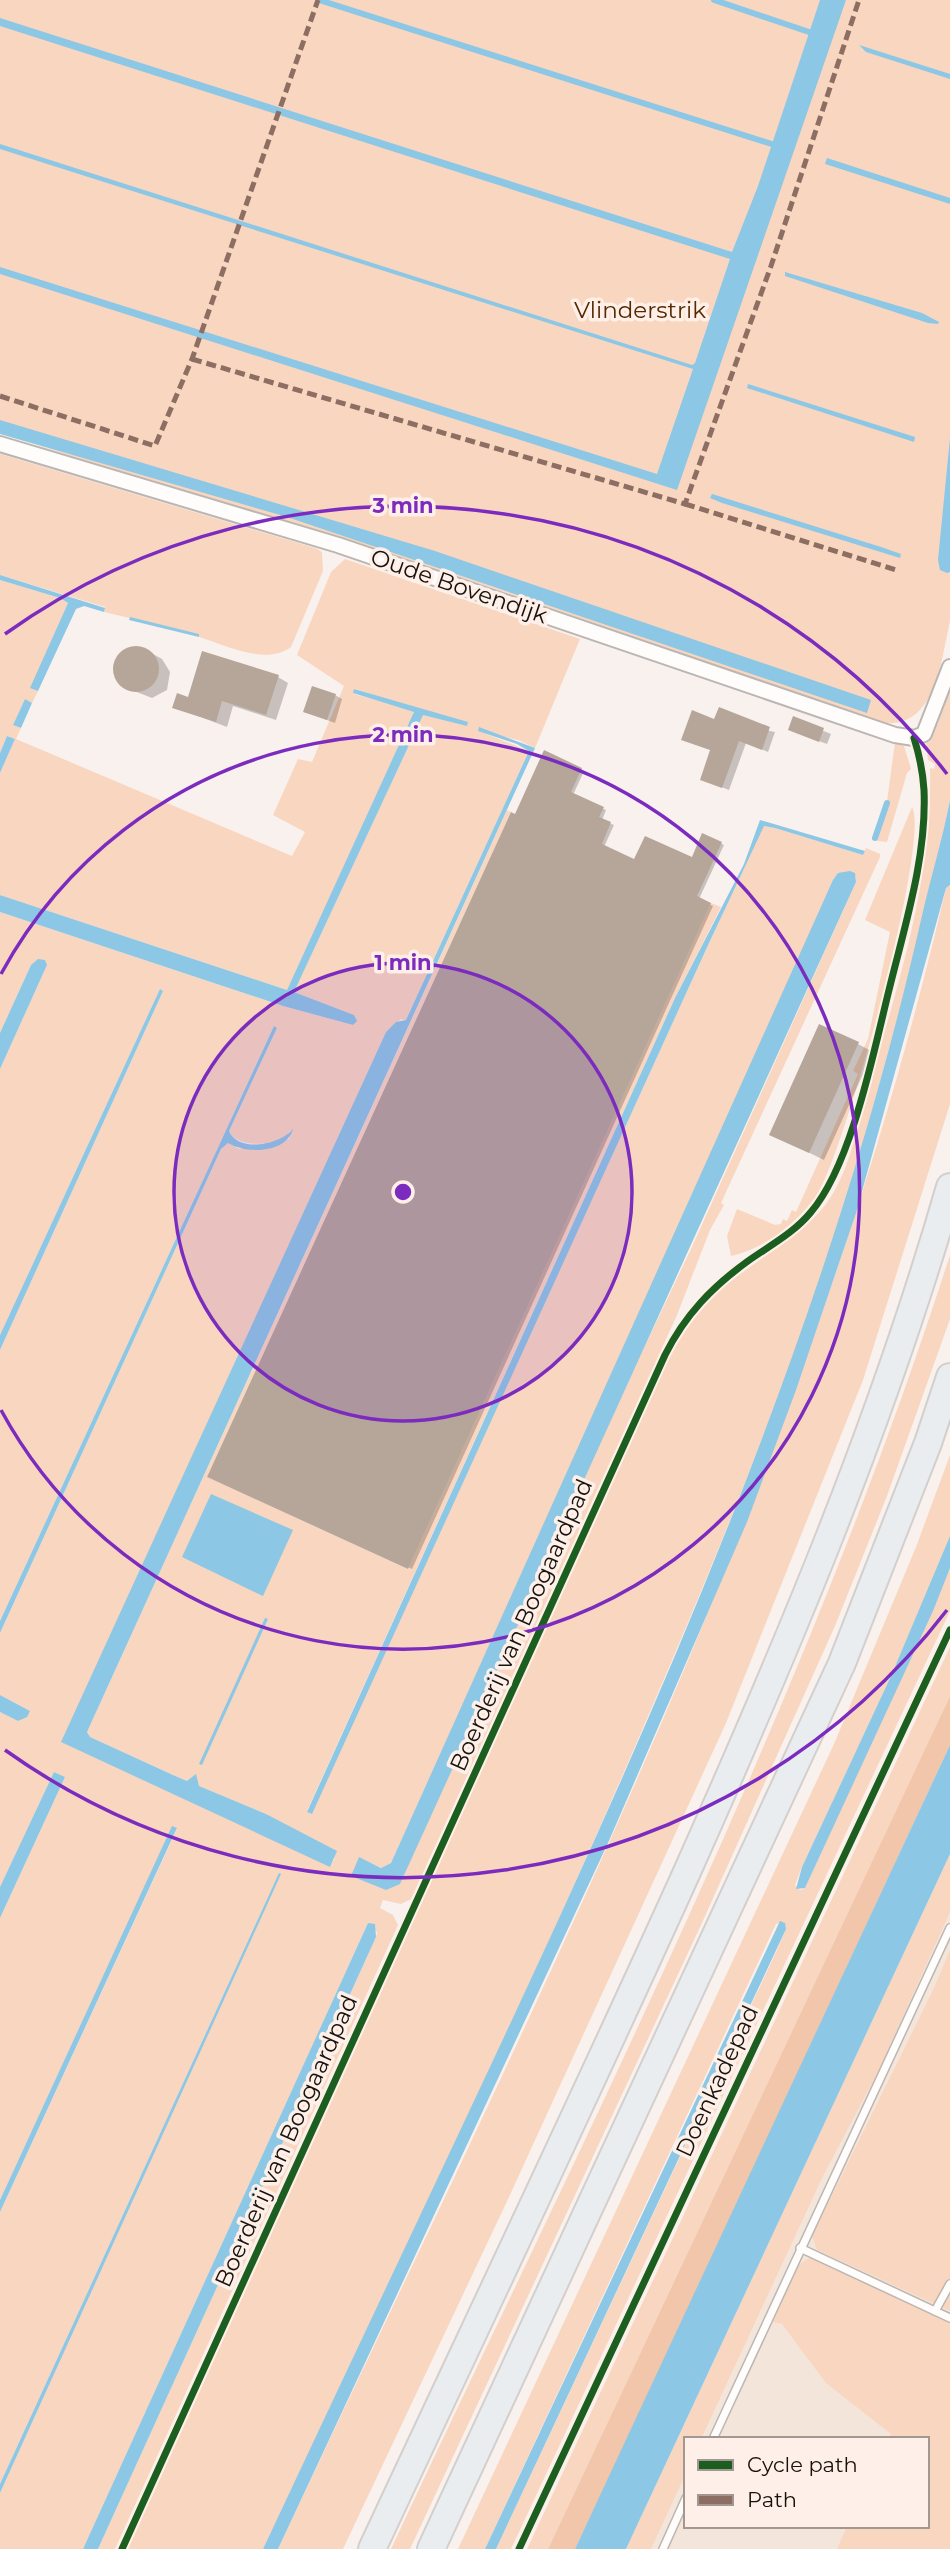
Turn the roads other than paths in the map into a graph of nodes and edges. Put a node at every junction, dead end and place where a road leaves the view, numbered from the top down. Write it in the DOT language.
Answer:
graph roads {
  1 [pos="0,444"];
  2 [pos="950,667"];
  3 [pos="950,1187"];
  4 [pos="950,1377"];
  5 [pos="950,1928"];
  6 [pos="800,2248"];
  7 [pos="950,2284"];
  8 [pos="935,2311"];
  9 [pos="950,2318"];
  10 [pos="714,2437"];
  11 [pos="684,2502"];
  12 [pos="372,2549"];
  13 [pos="431,2549"];
  14 [pos="663,2549"];
  1 -- 2 [label="street, Oude Bovendijk"];
  3 -- 12 [label="highway"];
  4 -- 13 [label="highway"];
  5 -- 6 [label="lane"];
  6 -- 8 [label="lane"];
  6 -- 10 [label="lane"];
  7 -- 8 [label="lane"];
  8 -- 9 [label="lane"];
  11 -- 14 [label="lane"];
}
